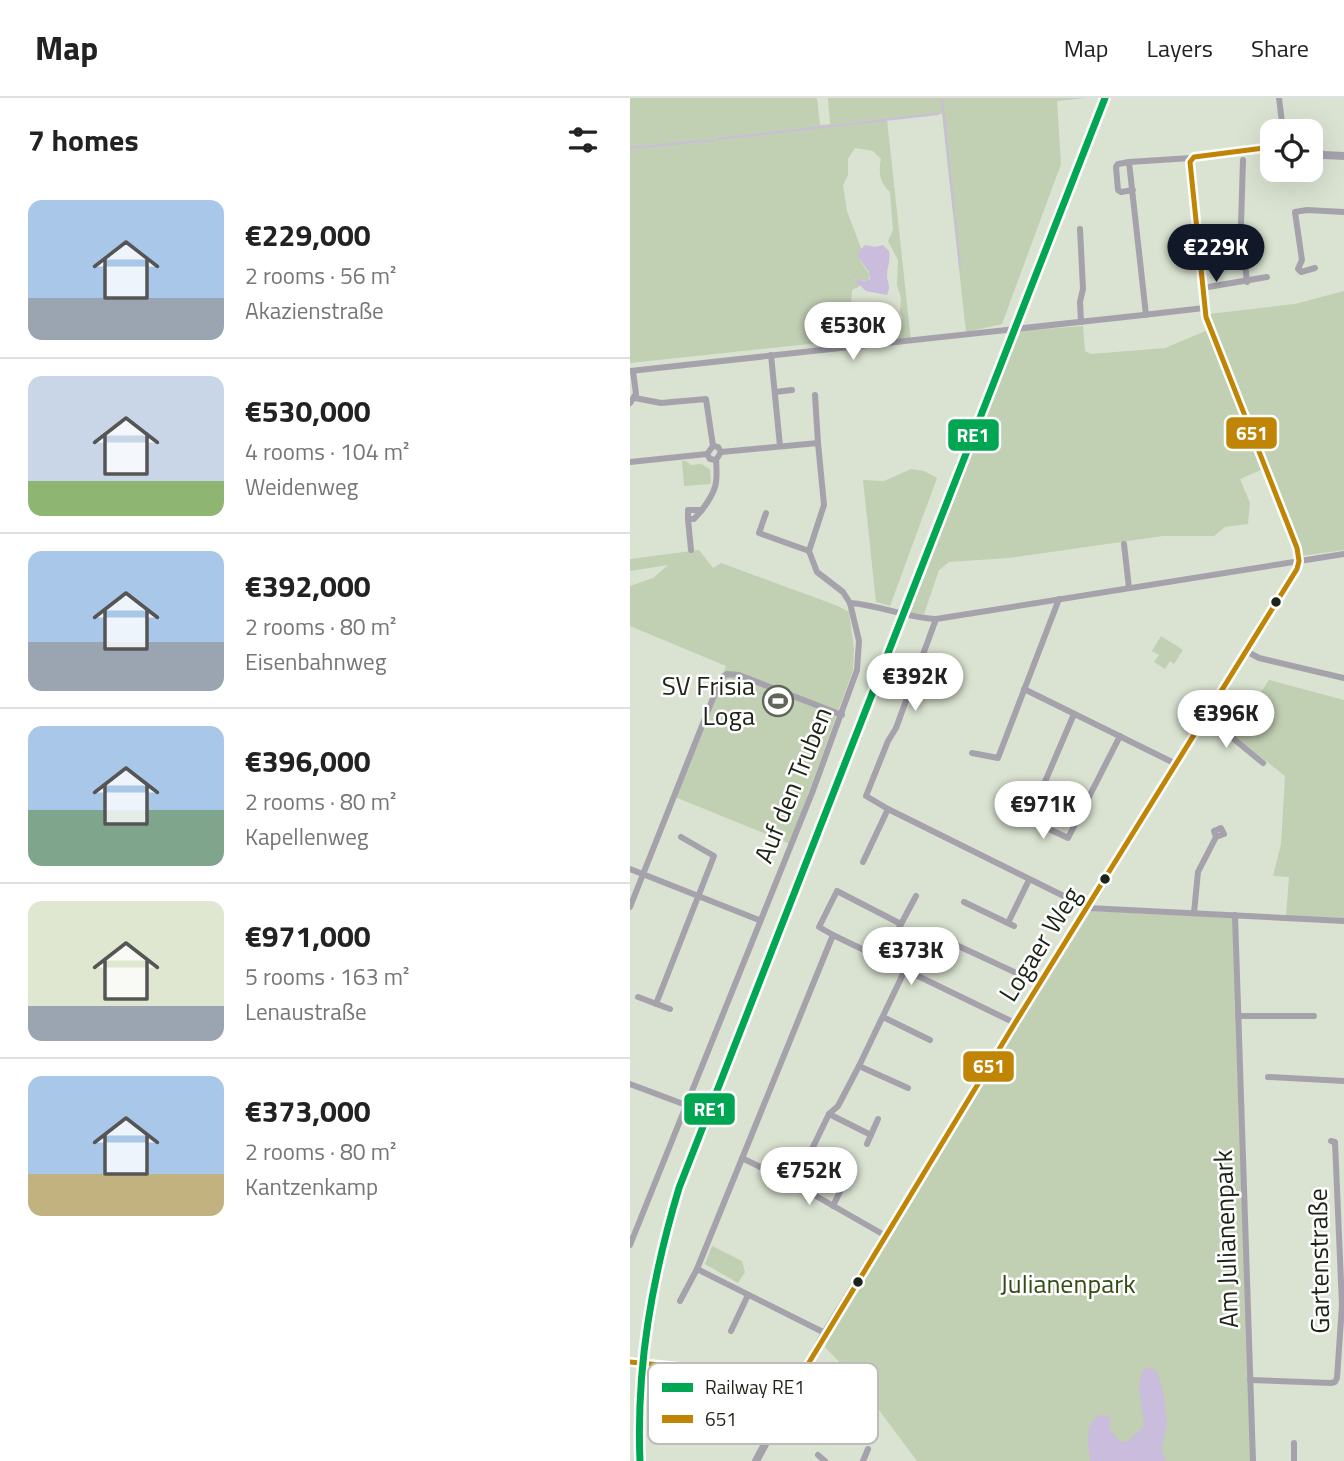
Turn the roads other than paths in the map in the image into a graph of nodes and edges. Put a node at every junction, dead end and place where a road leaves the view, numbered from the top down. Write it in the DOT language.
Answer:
graph roads {
  1 [pos="1279,98"];
  2 [pos="1282,119"];
  3 [pos="1260,149"];
  4 [pos="1323,155"];
  5 [pos="1344,156"];
  6 [pos="1191,158"];
  7 [pos="1243,160"];
  8 [pos="1129,162"];
  9 [pos="1133,190"];
  10 [pos="1344,212"];
  11 [pos="1080,229"];
  12 [pos="1291,275"];
  13 [pos="1267,277"];
  14 [pos="1247,282"];
  15 [pos="1202,288"];
  16 [pos="1204,308"];
  17 [pos="1146,315"];
  18 [pos="1082,321"];
  19 [pos="771,355"];
  20 [pos="632,371"];
  21 [pos="792,390"];
  22 [pos="775,392"];
  23 [pos="815,395"];
  24 [pos="631,401"];
  25 [pos="818,443"];
  26 [pos="713,446"];
  27 [pos="780,446"];
  28 [pos="721,452"];
  29 [pos="707,454"];
  30 [pos="716,460"];
  31 [pos="630,463"];
  32 [pos="766,513"];
  33 [pos="748,531"];
  34 [pos="759,533"];
  35 [pos="1124,544"];
  36 [pos="691,550"];
  37 [pos="809,551"];
  38 [pos="1344,554"];
  39 [pos="1299,561"];
  40 [pos="1129,588"];
  41 [pos="1059,599"];
  42 [pos="850,603"];
  43 [pos="936,619"];
  44 [pos="1246,651"];
  45 [pos="1344,678"];
  46 [pos="1024,689"];
  47 [pos="1074,714"];
  48 [pos="842,715"];
  49 [pos="1204,718"];
  50 [pos="1121,736"];
  51 [pos="972,753"];
  52 [pos="1263,763"];
  53 [pos="1176,764"];
  54 [pos="1007,808"];
  55 [pos="888,809"];
  56 [pos="1029,819"];
  57 [pos="681,837"];
  58 [pos="1216,837"];
  59 [pos="713,856"];
  60 [pos="722,859"];
  61 [pos="863,862"];
  62 [pos="630,869"];
  63 [pos="642,874"];
  64 [pos="1029,880"];
  65 [pos="916,896"];
  66 [pos="699,897"];
  67 [pos="964,902"];
  68 [pos="630,907"];
  69 [pos="1088,908"];
  70 [pos="1194,914"];
  71 [pos="1235,915"];
  72 [pos="759,920"];
  73 [pos="1344,921"];
  74 [pos="901,924"];
  75 [pos="833,935"];
  76 [pos="952,943"];
  77 [pos="882,958"];
  78 [pos="905,970"];
  79 [pos="1040,984"];
  80 [pos="638,997"];
  81 [pos="656,1004"];
  82 [pos="670,1009"];
  83 [pos="1238,1016"];
  84 [pos="1314,1016"];
  85 [pos="883,1017"];
  86 [pos="1015,1023"];
  87 [pos="930,1041"];
  88 [pos="859,1066"];
  89 [pos="1268,1077"];
  90 [pos="1344,1082"];
  91 [pos="630,1084"];
  92 [pos="908,1088"];
  93 [pos="686,1105"];
  94 [pos="829,1114"];
  95 [pos="878,1119"];
  96 [pos="871,1135"];
  97 [pos="1331,1141"];
  98 [pos="867,1144"];
  99 [pos="742,1158"];
  100 [pos="845,1181"];
  101 [pos="795,1184"];
  102 [pos="833,1206"];
  103 [pos="633,1230"];
  104 [pos="886,1236"];
  105 [pos="630,1245"];
  106 [pos="697,1269"];
  107 [pos="748,1295"];
  108 [pos="680,1301"];
  109 [pos="1343,1306"];
  110 [pos="731,1331"];
  111 [pos="825,1334"];
  112 [pos="630,1362"];
  113 [pos="808,1363"];
  114 [pos="648,1364"];
  115 [pos="1250,1380"];
  116 [pos="1294,1443"];
  117 [pos="765,1444"];
  118 [pos="868,1448"];
  119 [pos="818,1455"];
  120 [pos="756,1461"];
  121 [pos="825,1461"];
  122 [pos="863,1461"];
  123 [pos="1252,1461"];
  124 [pos="1294,1461"];
  1 -- 2 [label="street"];
  3 -- 6 [label="street"];
  4 -- 5 [label="street"];
  6 -- 8 [label="street"];
  6 -- 15 [label="street"];
  7 -- 14 [label="street"];
  8 -- 9 [label="street"];
  8 -- 9 [label="street"];
  9 -- 17 [label="street"];
  10 -- 12 [label="street"];
  11 -- 18 [label="street"];
  13 -- 14 [label="street"];
  14 -- 15 [label="street"];
  15 -- 16 [label="street"];
  16 -- 17 [label="street"];
  16 -- 39 [label="street"];
  17 -- 18 [label="street"];
  18 -- 19 [label="street"];
  19 -- 20 [label="street"];
  19 -- 22 [label="street"];
  20 -- 24 [label="street"];
  21 -- 22 [label="street"];
  22 -- 27 [label="street"];
  23 -- 25 [label="street"];
  24 -- 26 [label="street"];
  25 -- 27 [label="street"];
  25 -- 37 [label="street"];
  26 -- 28 [label="street"];
  26 -- 29 [label="street"];
  27 -- 28 [label="street"];
  28 -- 30 [label="street"];
  29 -- 30 [label="street"];
  29 -- 31 [label="street"];
  30 -- 36 [label="street"];
  32 -- 34 [label="street"];
  33 -- 34 [label="street"];
  34 -- 37 [label="street"];
  35 -- 40 [label="street"];
  37 -- 42 [label="street"];
  38 -- 39 [label="street"];
  39 -- 40 [label="street"];
  39 -- 44 [label="street, Logaer Weg"];
  40 -- 41 [label="street"];
  41 -- 43 [label="street"];
  41 -- 46 [label="street"];
  42 -- 43 [label="street"];
  42 -- 48 [label="street, Auf den Truben"];
  43 -- 55 [label="street"];
  44 -- 45 [label="street"];
  44 -- 49 [label="street, Logaer Weg"];
  46 -- 47 [label="street"];
  46 -- 51 [label="street"];
  47 -- 50 [label="street"];
  47 -- 56 [label="street"];
  48 -- 63 [label="street"];
  48 -- 72 [label="street, Auf den Truben"];
  49 -- 52 [label="street"];
  49 -- 53 [label="street, Logaer Weg"];
  50 -- 53 [label="street"];
  50 -- 56 [label="street"];
  53 -- 69 [label="street, Logaer Weg"];
  54 -- 56 [label="street"];
  55 -- 61 [label="street"];
  55 -- 64 [label="street"];
  57 -- 59 [label="street"];
  58 -- 70 [label="street"];
  59 -- 60 [label="street"];
  59 -- 66 [label="street"];
  62 -- 63 [label="street"];
  63 -- 66 [label="street"];
  63 -- 68 [label="street"];
  64 -- 67 [label="street"];
  64 -- 69 [label="street"];
  65 -- 74 [label="street"];
  66 -- 72 [label="street"];
  66 -- 81 [label="street"];
  69 -- 70 [label="street"];
  69 -- 79 [label="street, Logaer Weg"];
  70 -- 71 [label="street"];
  71 -- 73 [label="street"];
  71 -- 83 [label="street, Am Julianenpark"];
  72 -- 93 [label="street, Auf den Truben"];
  74 -- 75 [label="street"];
  74 -- 77 [label="street"];
  75 -- 77 [label="street"];
  75 -- 99 [label="street"];
  76 -- 79 [label="street"];
  77 -- 78 [label="street"];
  78 -- 85 [label="street"];
  78 -- 86 [label="street"];
  79 -- 86 [label="street, Logaer Weg"];
  80 -- 81 [label="street"];
  81 -- 82 [label="street"];
  83 -- 84 [label="street"];
  83 -- 115 [label="street, Am Julianenpark"];
  85 -- 87 [label="street"];
  85 -- 88 [label="street"];
  86 -- 104 [label="street, Logaer Weg"];
  88 -- 92 [label="street"];
  88 -- 94 [label="street"];
  89 -- 90 [label="street"];
  91 -- 93 [label="street"];
  93 -- 103 [label="street, Auf den Truben"];
  94 -- 96 [label="street"];
  94 -- 101 [label="street"];
  95 -- 96 [label="street"];
  96 -- 98 [label="street"];
  97 -- 109 [label="street, Gartenstraße"];
  99 -- 101 [label="street"];
  99 -- 106 [label="street"];
  100 -- 102 [label="street"];
  101 -- 102 [label="street"];
  102 -- 104 [label="street"];
  103 -- 105 [label="street, Auf den Truben"];
  104 -- 111 [label="street, Logaer Weg"];
  106 -- 107 [label="street"];
  106 -- 108 [label="street"];
  107 -- 110 [label="street"];
  107 -- 111 [label="street"];
  109 -- 115 [label="street, Gartenstraße"];
  111 -- 113 [label="street, Logaer Weg"];
  112 -- 114 [label="street"];
  115 -- 123 [label="street, Am Julianenpark"];
  116 -- 124 [label="street"];
  117 -- 120 [label="street, Logaer Weg"];
  118 -- 122 [label="street"];
  119 -- 121 [label="street"];
}
